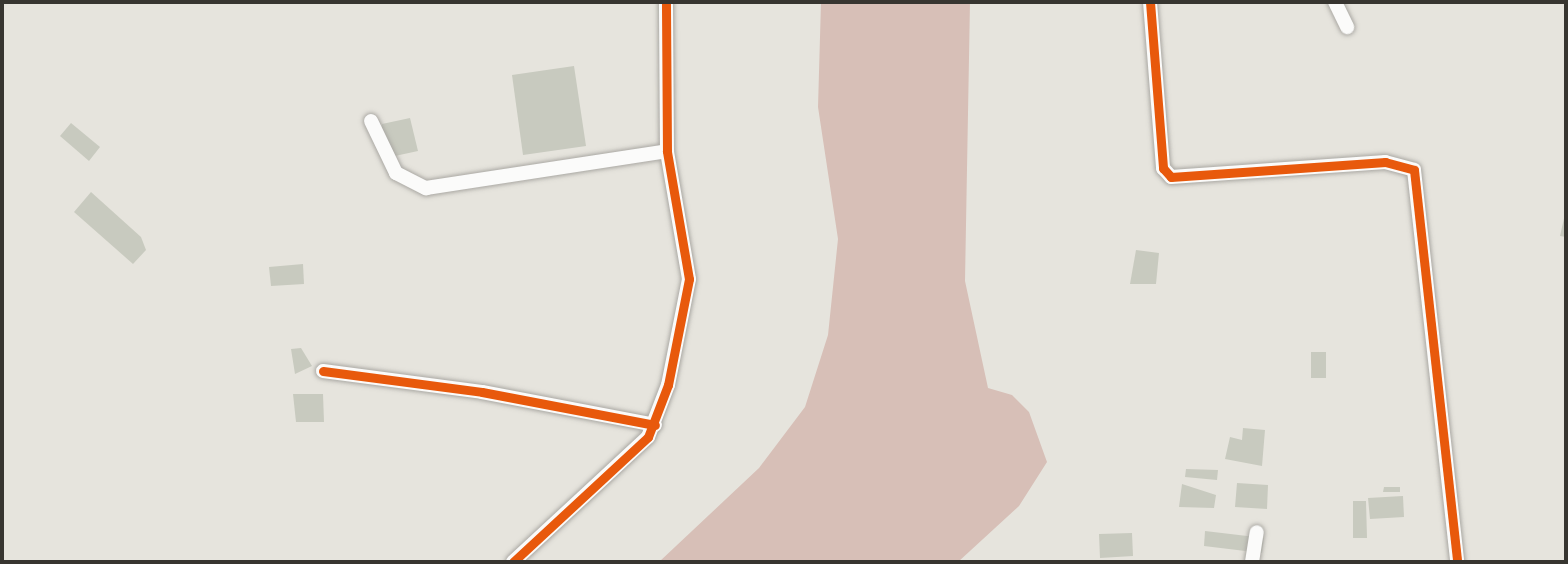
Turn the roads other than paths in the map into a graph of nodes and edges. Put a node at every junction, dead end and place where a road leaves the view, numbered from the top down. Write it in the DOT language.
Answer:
graph roads {
  1 [pos="666,2"];
  2 [pos="1150,2"];
  3 [pos="1335,2"];
  4 [pos="1347,27"];
  5 [pos="371,121"];
  6 [pos="667,150"];
  7 [pos="323,371"];
  8 [pos="655,425"];
  9 [pos="1257,531"];
  10 [pos="513,562"];
  11 [pos="1252,562"];
  12 [pos="1457,562"];
  1 -- 6 [label="street"];
  2 -- 12 [label="street"];
  3 -- 4 [label="street"];
  5 -- 6 [label="street"];
  6 -- 8 [label="street"];
  7 -- 8 [label="street"];
  8 -- 10 [label="street"];
  9 -- 11 [label="street"];
}
